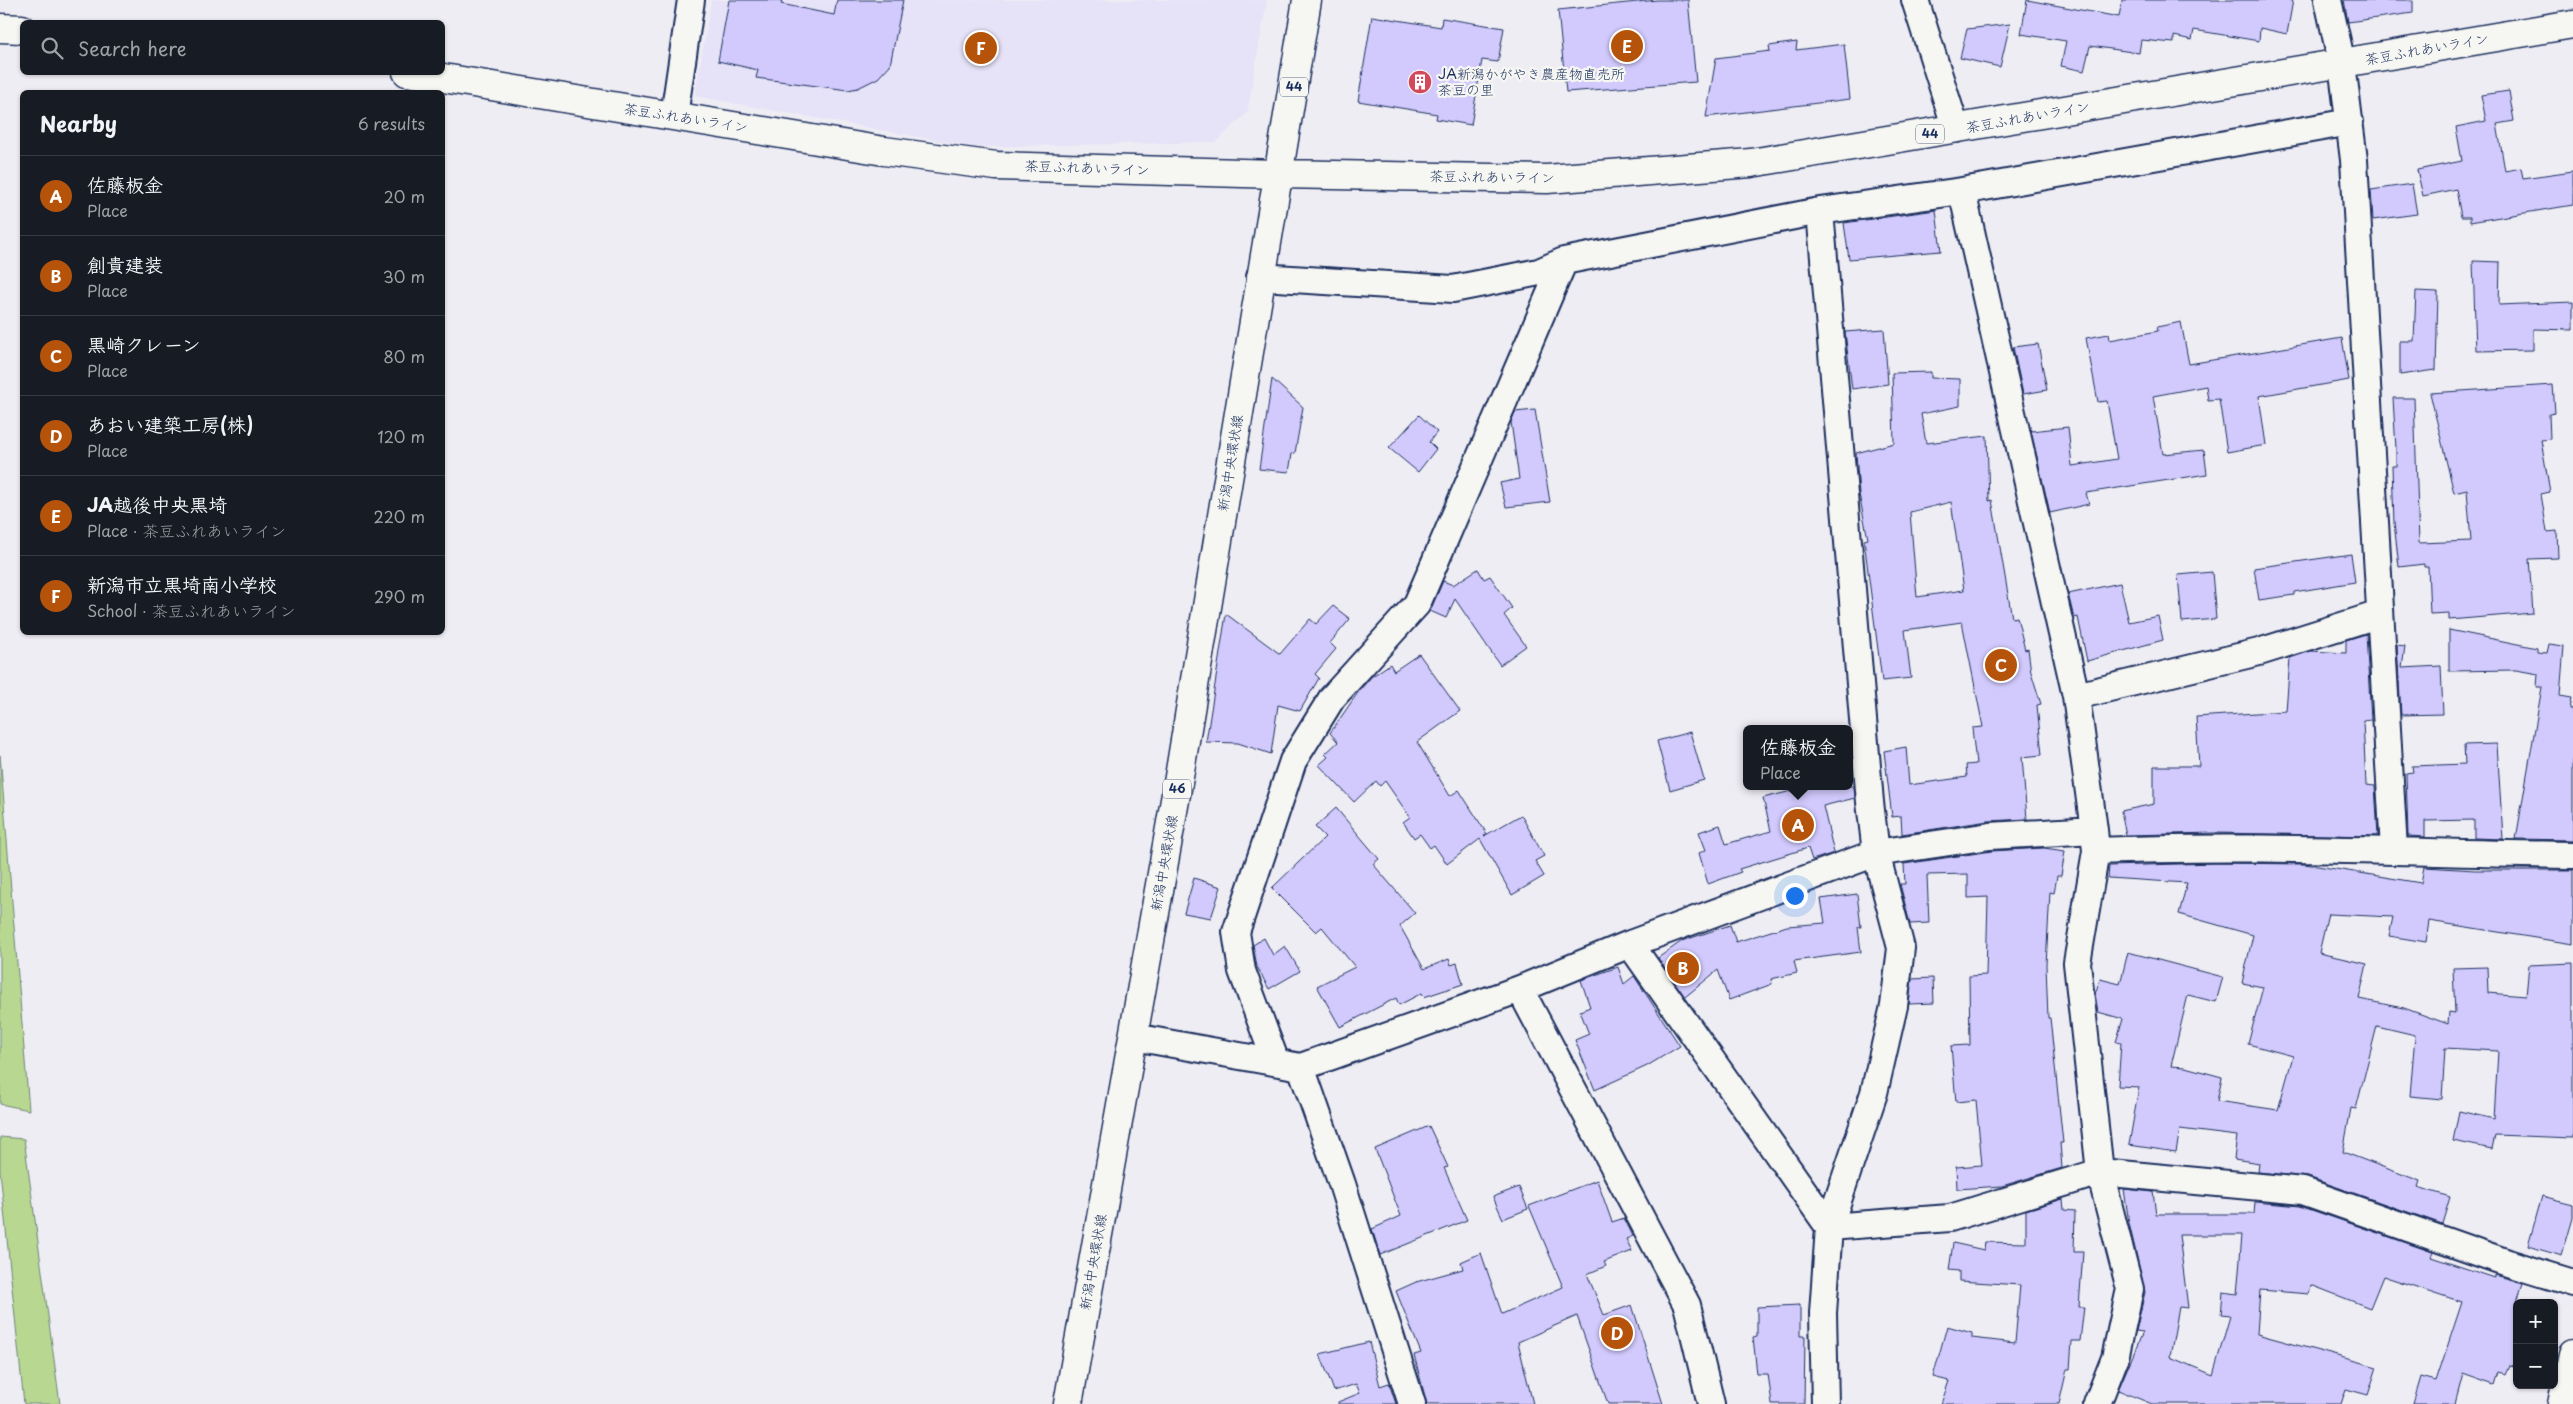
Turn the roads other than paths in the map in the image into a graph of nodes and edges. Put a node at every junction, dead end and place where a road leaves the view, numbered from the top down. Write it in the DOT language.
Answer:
graph roads {
  1 [pos="691,0"];
  2 [pos="1307,0"];
  3 [pos="1915,0"];
  4 [pos="2328,0"];
  5 [pos="2573,24"];
  6 [pos="0,28"];
  7 [pos="20,29"];
  8 [pos="2342,64"];
  9 [pos="425,75"];
  10 [pos="674,116"];
  11 [pos="2350,122"];
  12 [pos="1956,129"];
  13 [pos="1280,174"];
  14 [pos="1962,191"];
  15 [pos="1820,211"];
  16 [pos="1564,261"];
  17 [pos="1260,277"];
  18 [pos="2380,614"];
  19 [pos="2076,696"];
  20 [pos="2095,841"];
  21 [pos="2394,850"];
  22 [pos="1876,853"];
  23 [pos="2573,855"];
  24 [pos="1630,944"];
  25 [pos="1520,989"];
  26 [pos="1134,1037"];
  27 [pos="1288,1064"];
  28 [pos="2100,1172"];
  29 [pos="1829,1227"];
  30 [pos="2573,1283"];
  31 [pos="2573,1353"];
  32 [pos="1068,1404"];
  33 [pos="1412,1404"];
  34 [pos="1711,1404"];
  35 [pos="1825,1404"];
  36 [pos="2097,1404"];
  37 [pos="2562,1404"];
  1 -- 10 [label="street"];
  2 -- 13 [label="main road, 44"];
  3 -- 12 [label="street"];
  4 -- 8 [label="street"];
  5 -- 8 [label="main road, 茶豆ふれあいライン / 44"];
  6 -- 7 [label="main road"];
  8 -- 11 [label="street"];
  8 -- 12 [label="main road, 茶豆ふれあいライン / 44"];
  9 -- 10 [label="main road, 茶豆ふれあいライン"];
  10 -- 13 [label="main road, 茶豆ふれあいライン"];
  11 -- 14 [label="street"];
  11 -- 18 [label="street"];
  12 -- 13 [label="main road, 茶豆ふれあいライン / 44"];
  13 -- 17 [label="main road, 新潟中央環状線 / 46"];
  14 -- 15 [label="street"];
  14 -- 19 [label="street"];
  15 -- 16 [label="street"];
  15 -- 22 [label="street"];
  16 -- 17 [label="street"];
  16 -- 27 [label="street"];
  17 -- 26 [label="main road, 新潟中央環状線 / 46"];
  18 -- 19 [label="street"];
  18 -- 21 [label="street"];
  19 -- 20 [label="street"];
  20 -- 21 [label="street"];
  20 -- 22 [label="street"];
  20 -- 28 [label="street"];
  21 -- 23 [label="street"];
  22 -- 24 [label="street"];
  22 -- 29 [label="street"];
  24 -- 25 [label="street"];
  24 -- 29 [label="street"];
  25 -- 27 [label="street"];
  25 -- 34 [label="street"];
  26 -- 27 [label="street"];
  26 -- 32 [label="main road, 新潟中央環状線 / 46"];
  27 -- 33 [label="street"];
  28 -- 29 [label="street"];
  28 -- 30 [label="street"];
  28 -- 36 [label="street"];
  29 -- 35 [label="street"];
  31 -- 37 [label="main road"];
}
